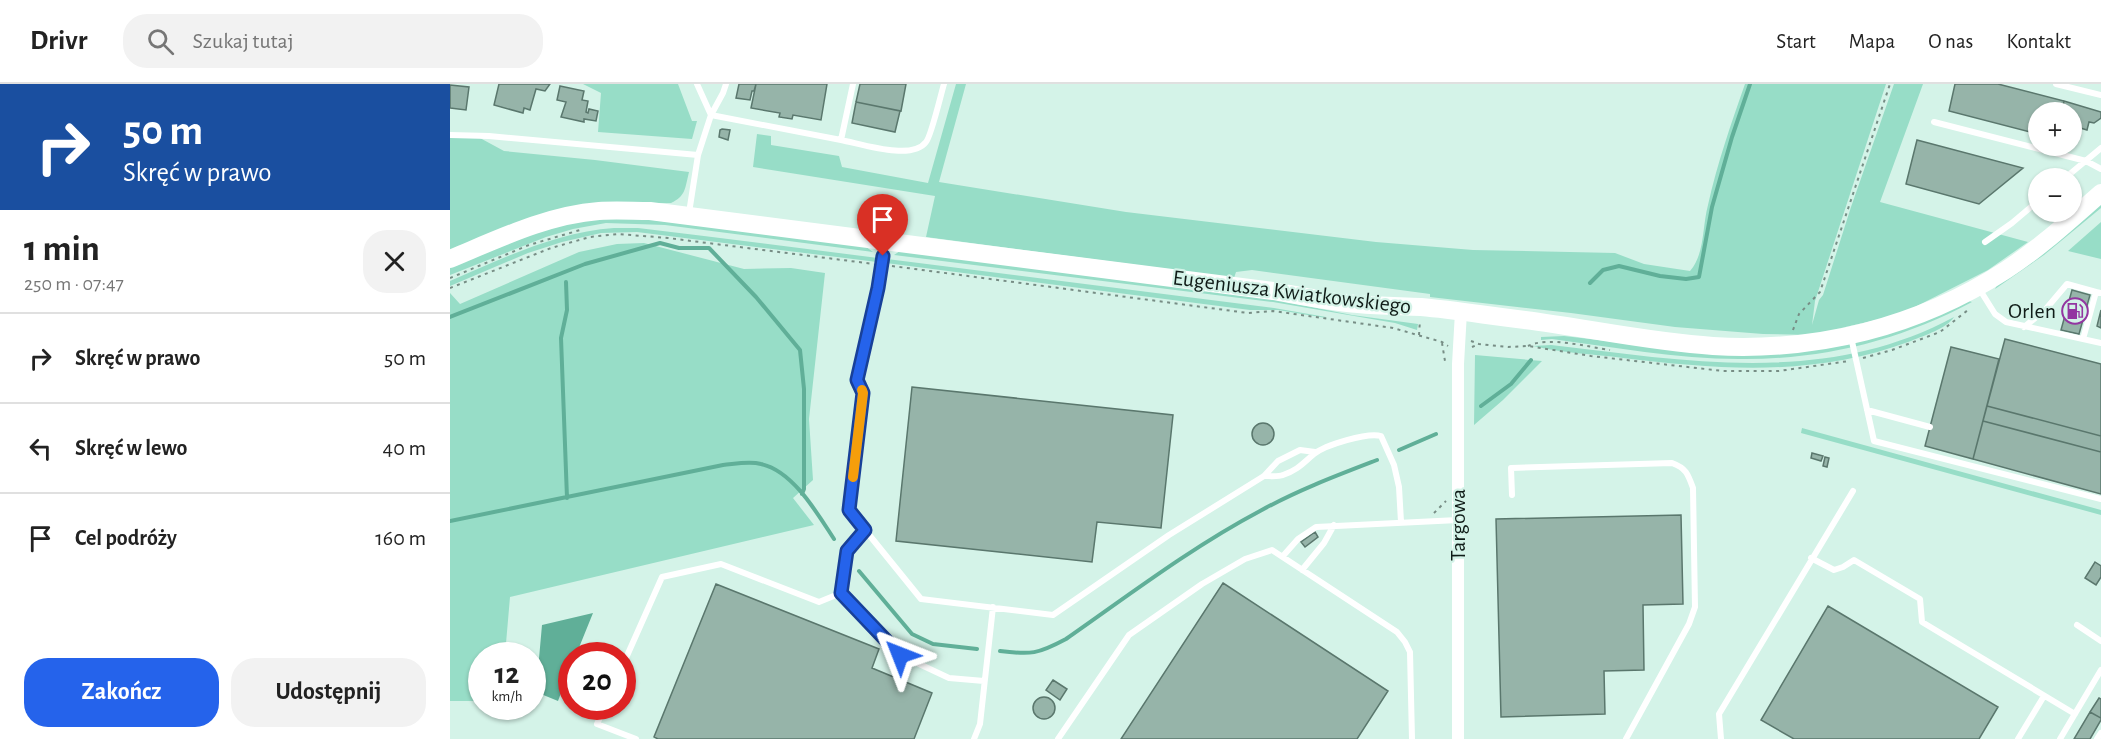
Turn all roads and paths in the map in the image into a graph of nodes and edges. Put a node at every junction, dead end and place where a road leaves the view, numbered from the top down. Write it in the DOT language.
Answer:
graph roads {
  1 [pos="697,84"];
  2 [pos="726,84"];
  3 [pos="853,84"];
  4 [pos="944,84"];
  5 [pos="1890,84"];
  6 [pos="2056,84"];
  7 [pos="2101,95"];
  8 [pos="711,115"];
  9 [pos="1934,122"];
  10 [pos="450,135"];
  11 [pos="841,140"];
  12 [pos="2101,148"];
  13 [pos="698,155"];
  14 [pos="2086,161"];
  15 [pos="2077,168"];
  16 [pos="2101,169"];
  17 [pos="2101,194"];
  18 [pos="2028,209"];
  19 [pos="688,217"];
  20 [pos="1985,242"];
  21 [pos="883,256"];
  22 [pos="450,259"];
  23 [pos="1978,287"];
  24 [pos="2098,292"];
  25 [pos="1461,312"];
  26 [pos="1337,320"];
  27 [pos="2024,327"];
  28 [pos="1851,336"];
  29 [pos="2083,339"];
  30 [pos="2101,343"];
  31 [pos="1479,344"];
  32 [pos="1793,345"];
  33 [pos="1528,346"];
  34 [pos="1446,364"];
  35 [pos="1867,410"];
  36 [pos="1930,427"];
  37 [pos="1316,452"];
  38 [pos="1264,476"];
  39 [pos="1852,491"];
  40 [pos="1512,495"];
  41 [pos="2101,499"];
  42 [pos="1458,520"];
  43 [pos="1401,522"];
  44 [pos="1334,525"];
  45 [pos="865,530"];
  46 [pos="1283,556"];
  47 [pos="1811,558"];
  48 [pos="1302,570"];
  49 [pos="841,593"];
  50 [pos="993,608"];
  51 [pos="2077,625"];
  52 [pos="2100,636"];
  53 [pos="633,642"];
  54 [pos="2101,670"];
  55 [pos="984,681"];
  56 [pos="2044,696"];
  57 [pos="2074,714"];
  58 [pos="599,720"];
  59 [pos="2101,733"];
  60 [pos="636,739"];
  61 [pos="974,739"];
  62 [pos="1058,739"];
  63 [pos="1412,739"];
  64 [pos="1458,739"];
  65 [pos="1626,739"];
  66 [pos="1721,739"];
  67 [pos="2018,739"];
  68 [pos="2060,739"];
  69 [pos="2097,739"];
  1 -- 8 [label="lane"];
  2 -- 8 [label="lane"];
  3 -- 11 [label="lane"];
  4 -- 11 [label="lane"];
  5 -- 32 [label="path"];
  6 -- 7 [label="lane"];
  8 -- 11 [label="lane"];
  8 -- 13 [label="lane"];
  9 -- 14 [label="lane"];
  10 -- 13 [label="lane"];
  12 -- 14 [label="lane"];
  13 -- 19 [label="lane"];
  14 -- 15 [label="lane"];
  14 -- 16 [label="lane"];
  17 -- 23 [label="main road, Eugeniusza Kwiatkowskiego"];
  18 -- 20 [label="lane"];
  19 -- 22 [label="main road, Eugeniusza Kwiatkowskiego"];
  19 -- 25 [label="main road, Eugeniusza Kwiatkowskiego"];
  21 -- 45 [label="lane"];
  23 -- 27 [label="lane"];
  23 -- 28 [label="main road, Eugeniusza Kwiatkowskiego"];
  24 -- 27 [label="lane"];
  24 -- 29 [label="lane"];
  25 -- 32 [label="main road, Eugeniusza Kwiatkowskiego"];
  25 -- 42 [label="street, Targowa"];
  26 -- 34 [label="path"];
  27 -- 29 [label="lane"];
  28 -- 32 [label="main road, Eugeniusza Kwiatkowskiego"];
  28 -- 35 [label="lane"];
  29 -- 30 [label="lane"];
  31 -- 33 [label="path"];
  35 -- 36 [label="lane"];
  35 -- 41 [label="lane"];
  37 -- 38 [label="lane"];
  37 -- 38 [label="lane"];
  37 -- 43 [label="lane"];
  38 -- 50 [label="lane"];
  39 -- 47 [label="lane"];
  40 -- 65 [label="lane"];
  42 -- 43 [label="lane"];
  42 -- 64 [label="street, Targowa"];
  43 -- 44 [label="lane"];
  44 -- 46 [label="lane"];
  44 -- 48 [label="lane"];
  45 -- 49 [label="lane"];
  45 -- 50 [label="lane"];
  46 -- 48 [label="lane"];
  46 -- 62 [label="lane"];
  47 -- 56 [label="lane"];
  47 -- 66 [label="lane"];
  48 -- 63 [label="lane"];
  49 -- 53 [label="lane"];
  49 -- 55 [label="lane"];
  50 -- 55 [label="lane"];
  51 -- 52 [label="lane"];
  54 -- 57 [label="lane"];
  55 -- 61 [label="lane"];
  56 -- 57 [label="lane"];
  56 -- 67 [label="lane"];
  57 -- 68 [label="lane"];
  58 -- 60 [label="lane"];
  59 -- 69 [label="lane"];
}
